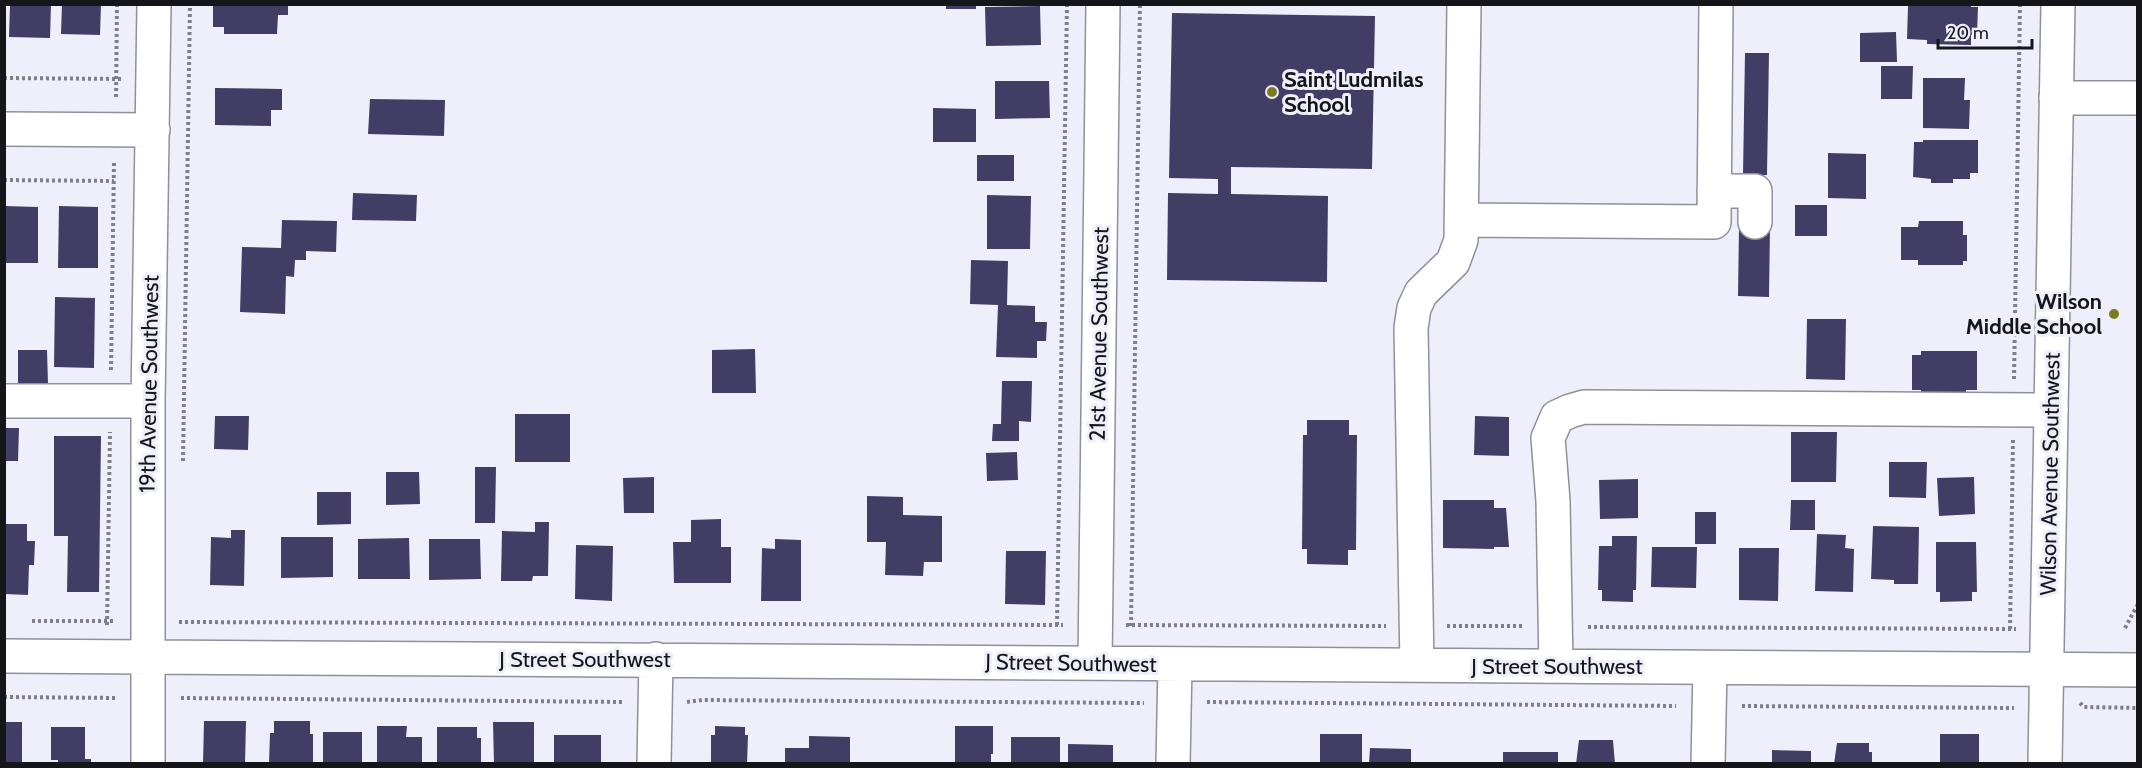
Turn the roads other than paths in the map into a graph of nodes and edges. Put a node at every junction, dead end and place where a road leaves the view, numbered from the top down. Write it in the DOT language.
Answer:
graph roads {
  1 [pos="154,4"];
  2 [pos="1103,4"];
  3 [pos="1464,4"];
  4 [pos="1716,4"];
  5 [pos="2058,4"];
  6 [pos="2056,98"];
  7 [pos="2138,98"];
  8 [pos="4,129"];
  9 [pos="153,130"];
  10 [pos="1714,191"];
  11 [pos="1462,220"];
  12 [pos="1755,222"];
  13 [pos="4,401"];
  14 [pos="148,401"];
  15 [pos="2051,410"];
  16 [pos="4,656"];
  17 [pos="148,657"];
  18 [pos="656,659"];
  19 [pos="1095,663"];
  20 [pos="1175,664"];
  21 [pos="1417,665"];
  22 [pos="1556,666"];
  23 [pos="1710,668"];
  24 [pos="2138,669"];
  25 [pos="2047,670"];
  26 [pos="148,764"];
  27 [pos="654,764"];
  28 [pos="1173,764"];
  29 [pos="1708,764"];
  30 [pos="2045,764"];
  1 -- 9 [label="street, 19th Avenue Southwest"];
  2 -- 19 [label="street, 21st Avenue Southwest"];
  3 -- 11 [label="street"];
  4 -- 10 [label="street"];
  5 -- 6 [label="street, Wilson Avenue Southwest"];
  6 -- 7 [label="street"];
  6 -- 15 [label="street, Wilson Avenue Southwest"];
  8 -- 9 [label="street"];
  9 -- 14 [label="street, 19th Avenue Southwest"];
  10 -- 11 [label="street"];
  10 -- 12 [label="street"];
  11 -- 21 [label="street"];
  13 -- 14 [label="street"];
  14 -- 17 [label="street, 19th Avenue Southwest"];
  15 -- 22 [label="street"];
  15 -- 25 [label="street, Wilson Avenue Southwest"];
  16 -- 17 [label="street, J Street Southwest"];
  17 -- 18 [label="street, J Street Southwest"];
  17 -- 26 [label="street, 19th Avenue Southwest"];
  18 -- 19 [label="street, J Street Southwest"];
  18 -- 27 [label="street"];
  19 -- 20 [label="street, J Street Southwest"];
  20 -- 21 [label="street, J Street Southwest"];
  20 -- 28 [label="street"];
  21 -- 22 [label="street, J Street Southwest"];
  22 -- 23 [label="street, J Street Southwest"];
  23 -- 25 [label="street, J Street Southwest"];
  23 -- 29 [label="street"];
  24 -- 25 [label="street, J Street Southwest"];
  25 -- 30 [label="street, Wilson Avenue Southwest"];
}
